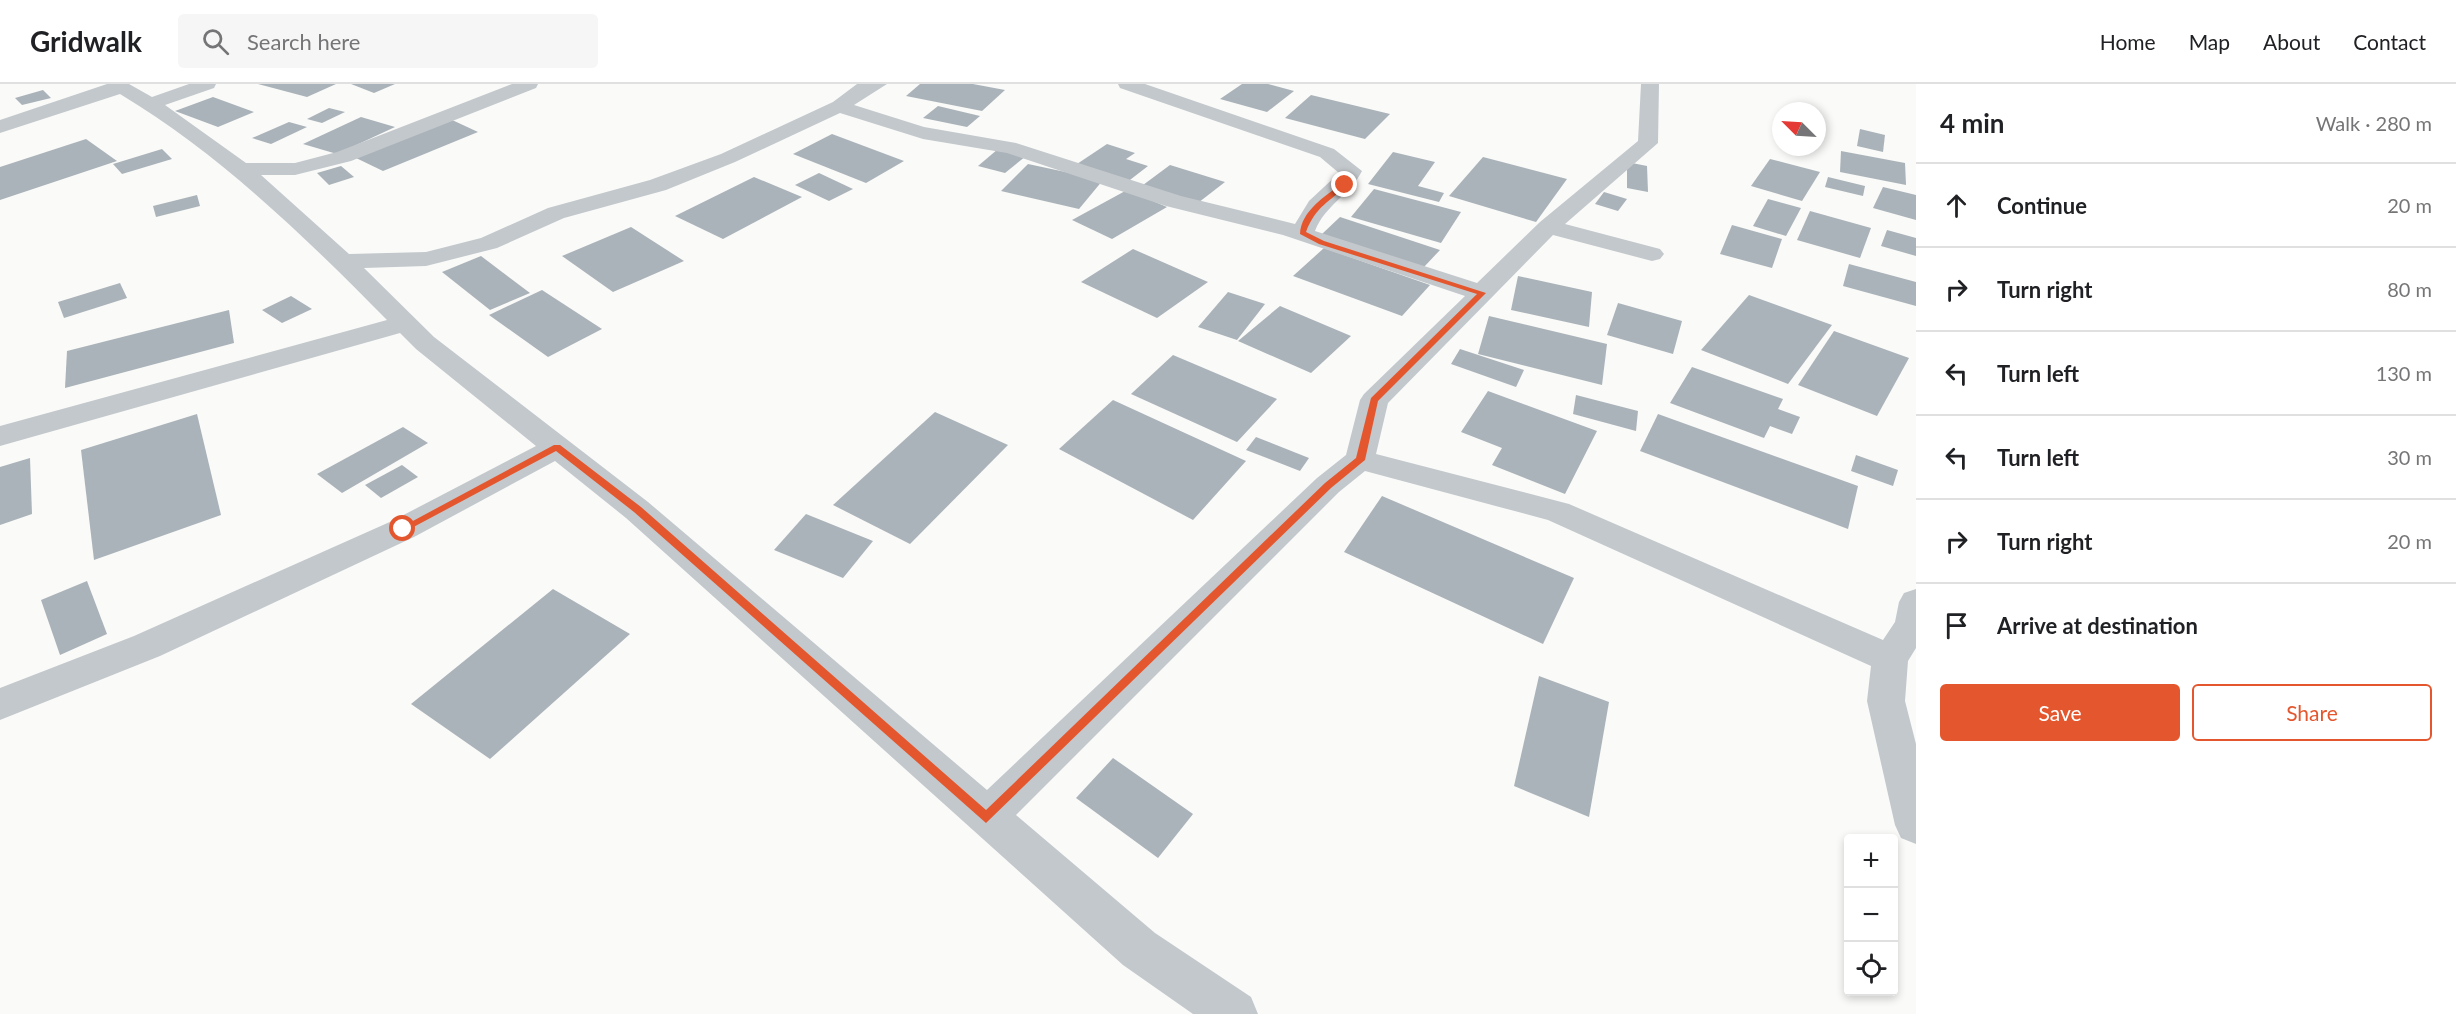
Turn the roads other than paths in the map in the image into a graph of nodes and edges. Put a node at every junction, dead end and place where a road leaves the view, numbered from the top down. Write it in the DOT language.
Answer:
graph roads {
  1 [pos="207,84"];
  2 [pos="529,84"];
  3 [pos="878,84"];
  4 [pos="1127,84"];
  5 [pos="1650,84"];
  6 [pos="118,86"];
  7 [pos="150,104"];
  8 [pos="840,106"];
  9 [pos="0,127"];
  10 [pos="241,169"];
  11 [pos="1548,228"];
  12 [pos="1303,233"];
  13 [pos="1652,254"];
  14 [pos="426,259"];
  15 [pos="343,261"];
  16 [pos="1482,293"];
  17 [pos="400,300"];
  18 [pos="0,435"];
  19 [pos="557,447"];
  20 [pos="1360,460"];
  21 [pos="1914,617"];
  22 [pos="1890,659"];
  23 [pos="0,704"];
  24 [pos="986,818"];
  25 [pos="1916,825"];
  26 [pos="1234,1014"];
  1 -- 7 [label="street"];
  2 -- 10 [label="street"];
  3 -- 8 [label="street"];
  4 -- 12 [label="street"];
  5 -- 11 [label="street"];
  6 -- 7 [label="street"];
  6 -- 9 [label="street"];
  7 -- 10 [label="street"];
  8 -- 12 [label="street"];
  8 -- 14 [label="street"];
  10 -- 15 [label="street"];
  11 -- 13 [label="street"];
  11 -- 16 [label="street"];
  12 -- 16 [label="street"];
  14 -- 15 [label="street"];
  14 -- 17 [label="street"];
  15 -- 17 [label="street"];
  16 -- 20 [label="street"];
  17 -- 18 [label="street"];
  17 -- 19 [label="street"];
  19 -- 23 [label="street"];
  19 -- 24 [label="street"];
  20 -- 22 [label="street"];
  20 -- 24 [label="street"];
  21 -- 22 [label="street"];
  22 -- 25 [label="street"];
  24 -- 26 [label="street"];
}
